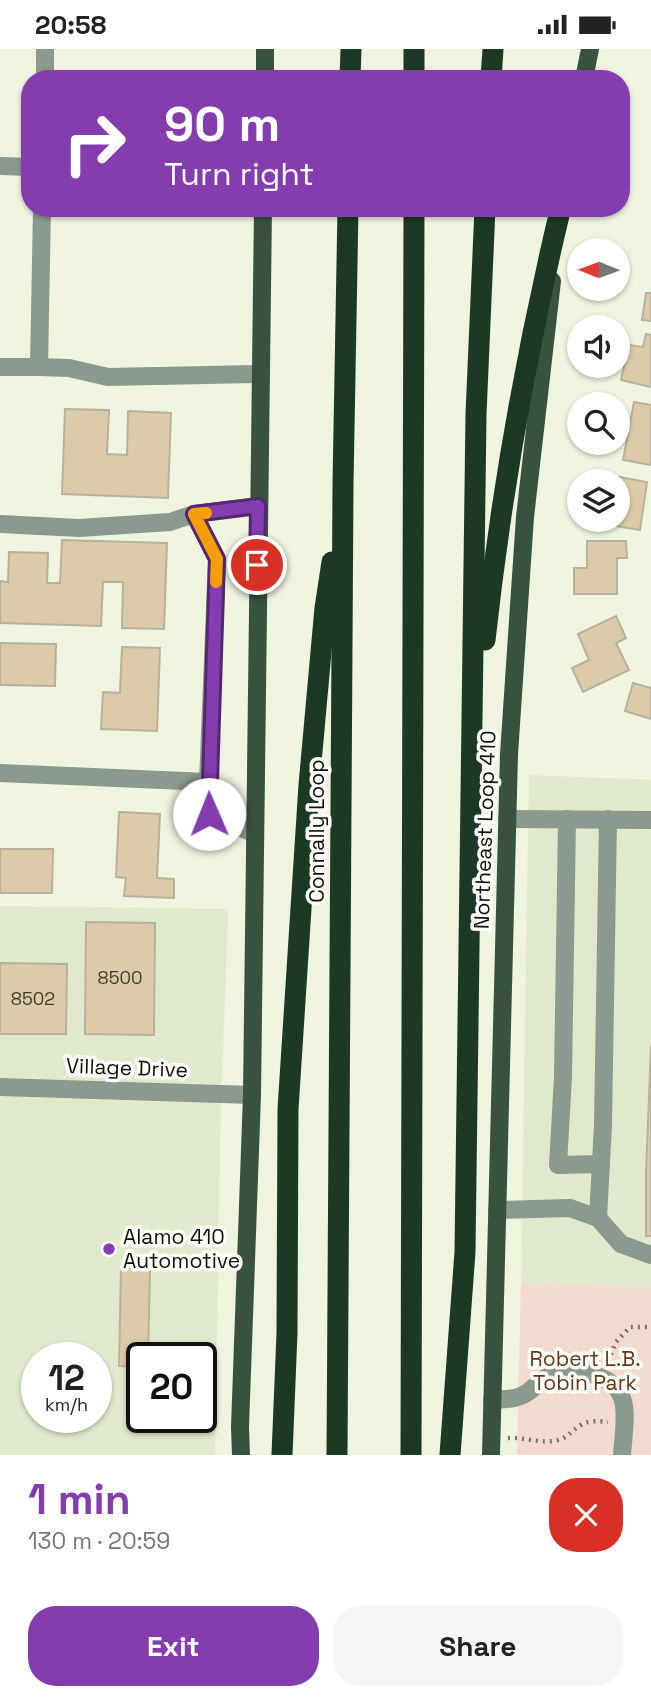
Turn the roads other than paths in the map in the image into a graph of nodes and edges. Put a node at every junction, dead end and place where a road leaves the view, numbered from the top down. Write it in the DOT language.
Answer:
graph roads {
  1 [pos="45,49"];
  2 [pos="265,49"];
  3 [pos="351,49"];
  4 [pos="414,49"];
  5 [pos="493,49"];
  6 [pos="590,49"];
  7 [pos="45,70"];
  8 [pos="265,70"];
  9 [pos="350,70"];
  10 [pos="414,70"];
  11 [pos="492,70"];
  12 [pos="586,70"];
  13 [pos="0,166"];
  14 [pos="21,167"];
  15 [pos="42,217"];
  16 [pos="262,217"];
  17 [pos="348,217"];
  18 [pos="414,217"];
  19 [pos="485,217"];
  20 [pos="558,217"];
  21 [pos="559,217"];
  22 [pos="0,367"];
  23 [pos="39,367"];
  24 [pos="260,374"];
  25 [pos="343,484"];
  26 [pos="258,506"];
  27 [pos="194,514"];
  28 [pos="0,524"];
  29 [pos="0,773"];
  30 [pos="208,782"];
  31 [pos="471,813"];
  32 [pos="507,818"];
  33 [pos="567,819"];
  34 [pos="608,819"];
  35 [pos="651,820"];
  36 [pos="254,834"];
  37 [pos="0,1087"];
  38 [pos="252,1095"];
  39 [pos="601,1164"];
  40 [pos="497,1210"];
  41 [pos="598,1218"];
  42 [pos="651,1255"];
  43 [pos="243,1359"];
  44 [pos="492,1400"];
  45 [pos="233,1455"];
  46 [pos="242,1455"];
  47 [pos="282,1455"];
  48 [pos="337,1455"];
  49 [pos="411,1455"];
  50 [pos="450,1455"];
  51 [pos="491,1455"];
  52 [pos="622,1455"];
  1 -- 7 [label="street"];
  2 -- 8 [label="main road"];
  3 -- 9 [label="highway"];
  4 -- 10 [label="highway"];
  5 -- 11 [label="highway"];
  6 -- 12 [label="main road"];
  13 -- 14 [label="street"];
  15 -- 23 [label="street"];
  16 -- 24 [label="main road"];
  17 -- 25 [label="highway, Connally Loop"];
  18 -- 49 [label="highway"];
  19 -- 31 [label="highway"];
  20 -- 31 [label="highway"];
  21 -- 32 [label="main road, Northeast Loop 410"];
  22 -- 23 [label="street"];
  23 -- 24 [label="street"];
  24 -- 26 [label="main road"];
  25 -- 47 [label="highway"];
  25 -- 48 [label="highway, Connally Loop"];
  26 -- 27 [label="street"];
  26 -- 36 [label="main road"];
  27 -- 28 [label="street"];
  27 -- 30 [label="street"];
  29 -- 30 [label="street"];
  30 -- 36 [label="street"];
  31 -- 50 [label="highway"];
  32 -- 33 [label="street"];
  32 -- 40 [label="main road, Northeast Loop 410"];
  33 -- 34 [label="street"];
  33 -- 39 [label="street"];
  34 -- 35 [label="street"];
  34 -- 39 [label="street"];
  36 -- 38 [label="main road"];
  37 -- 38 [label="street, Village Drive"];
  38 -- 43 [label="main road"];
  39 -- 41 [label="street"];
  40 -- 41 [label="street"];
  40 -- 44 [label="main road, Northeast Loop 410"];
  41 -- 42 [label="street"];
  43 -- 45 [label="main road"];
  43 -- 46 [label="main road"];
  44 -- 51 [label="main road, Northeast Loop 410"];
  44 -- 52 [label="street"];
}
